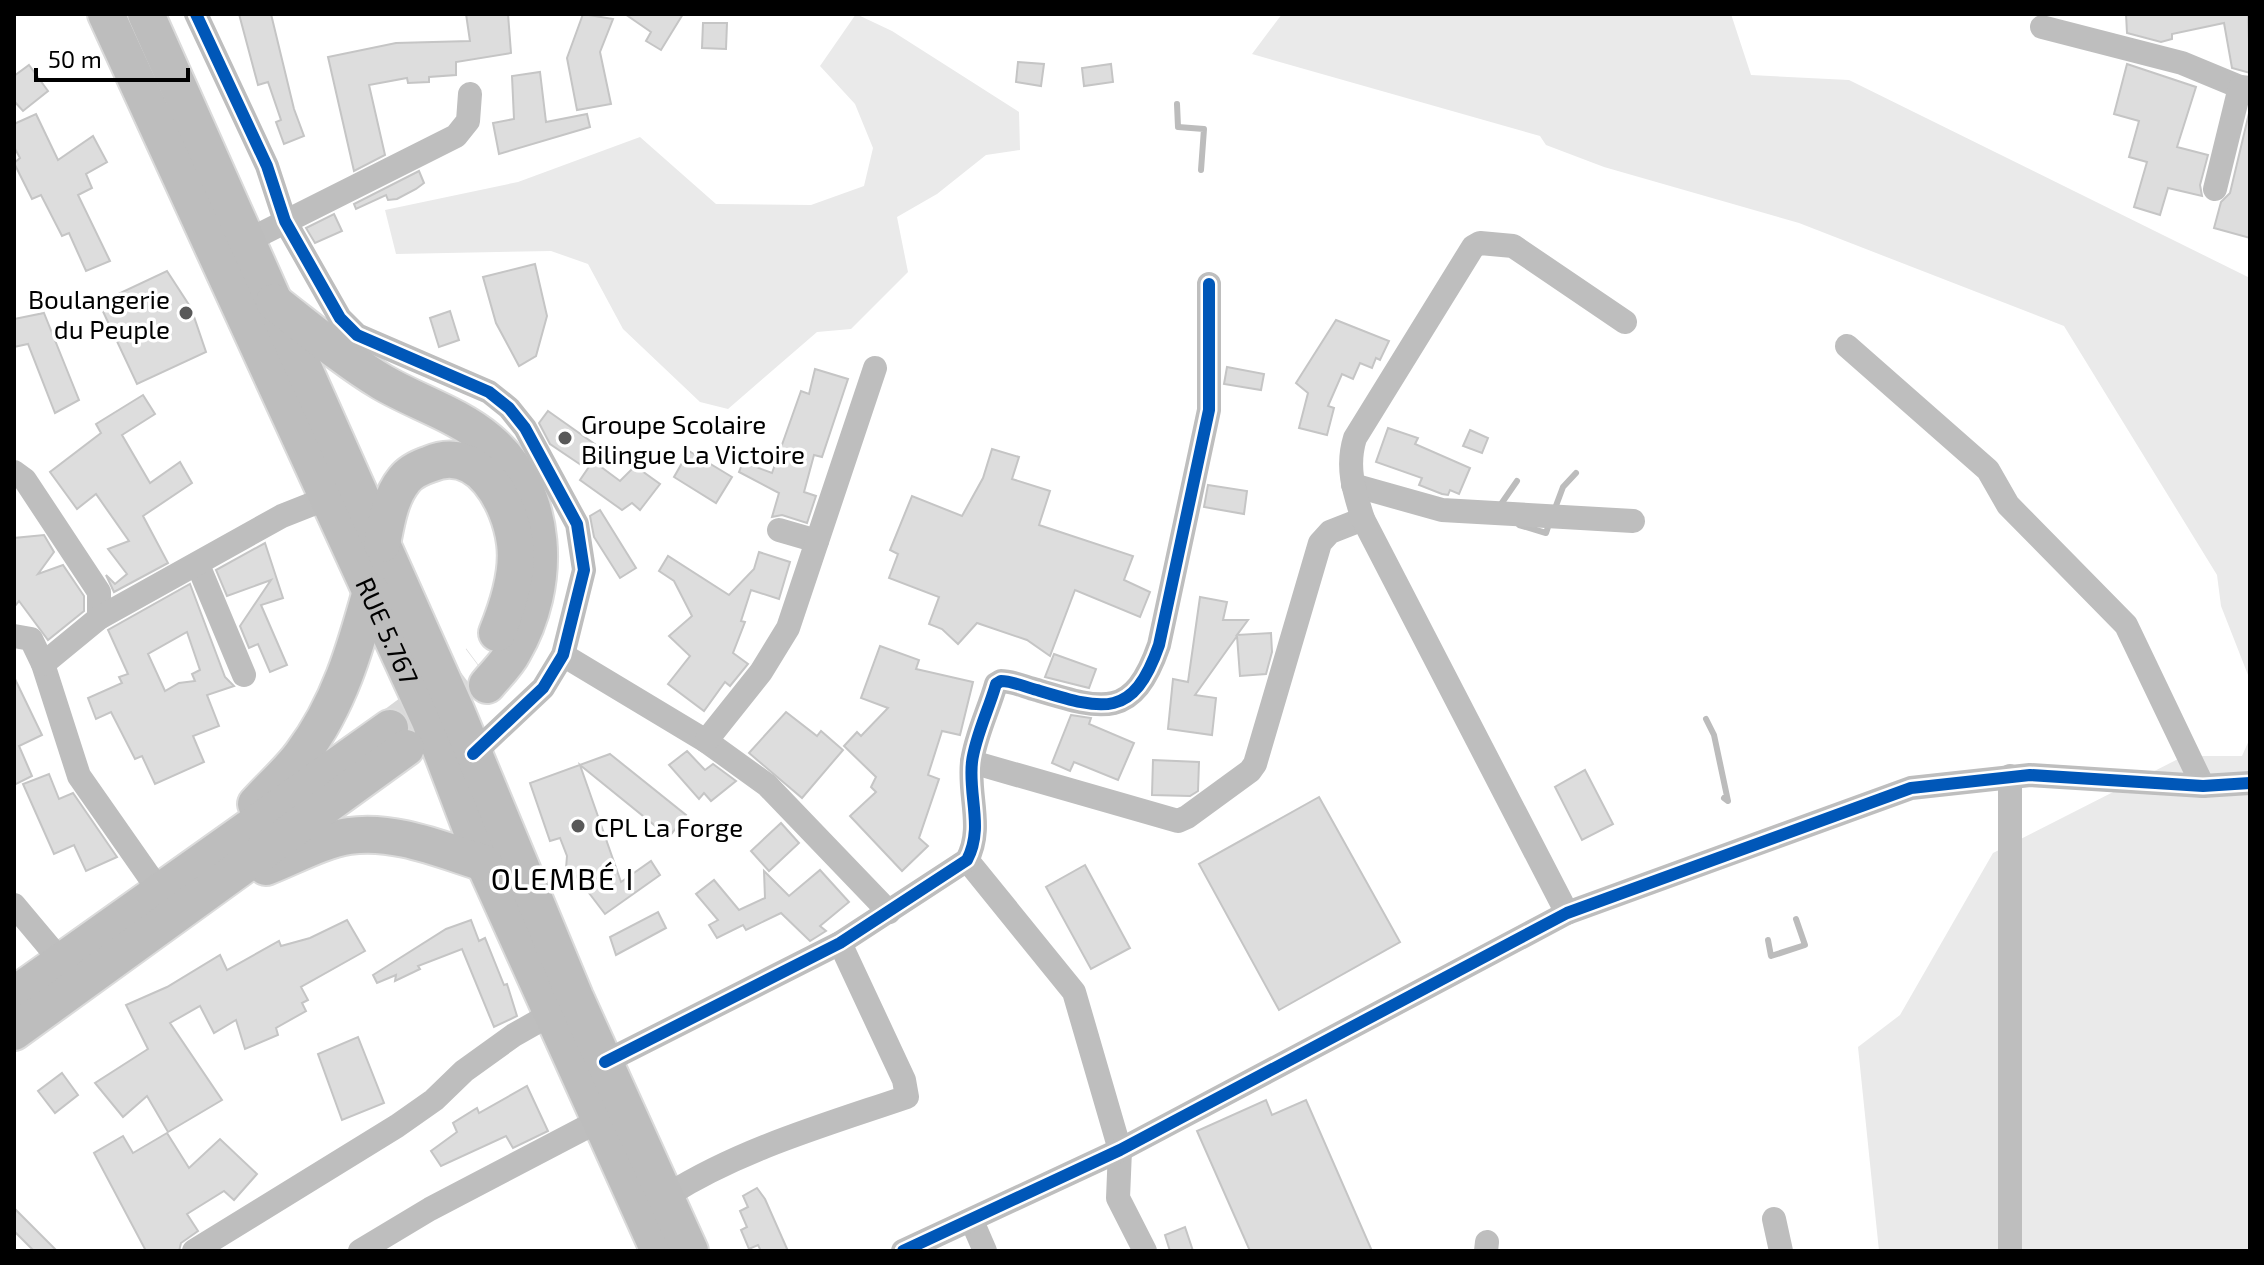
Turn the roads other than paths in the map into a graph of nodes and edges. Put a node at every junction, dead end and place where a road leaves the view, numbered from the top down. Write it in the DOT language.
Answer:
graph roads {
  1 [pos="106,14"];
  2 [pos="146,14"];
  3 [pos="196,14"];
  4 [pos="2042,27"];
  5 [pos="2245,87"];
  6 [pos="470,94"];
  7 [pos="2215,189"];
  8 [pos="285,221"];
  9 [pos="245,242"];
  10 [pos="1209,284"];
  11 [pos="271,300"];
  12 [pos="1625,322"];
  13 [pos="1847,346"];
  14 [pos="875,368"];
  15 [pos="14,472"];
  16 [pos="1353,485"];
  17 [pos="330,497"];
  18 [pos="1363,519"];
  19 [pos="1633,521"];
  20 [pos="779,530"];
  21 [pos="817,541"];
  22 [pos="382,544"];
  23 [pos="198,565"];
  24 [pos="371,591"];
  25 [pos="99,618"];
  26 [pos="14,636"];
  27 [pos="563,655"];
  28 [pos="43,664"];
  29 [pos="244,675"];
  30 [pos="398,738"];
  31 [pos="706,741"];
  32 [pos="473,754"];
  33 [pos="972,762"];
  34 [pos="2010,776"];
  35 [pos="2250,783"];
  36 [pos="2203,786"];
  37 [pos="967,860"];
  38 [pos="484,863"];
  39 [pos="216,869"];
  40 [pos="158,889"];
  41 [pos="14,905"];
  42 [pos="889,912"];
  43 [pos="1567,913"];
  44 [pos="840,943"];
  45 [pos="61,961"];
  46 [pos="14,995"];
  47 [pos="551,1014"];
  48 [pos="14,1032"];
  49 [pos="605,1062"];
  50 [pos="600,1120"];
  51 [pos="1120,1150"];
  52 [pos="668,1195"];
  53 [pos="1774,1219"];
  54 [pos="972,1221"];
  55 [pos="194,1251"];
  56 [pos="360,1251"];
  57 [pos="659,1251"];
  58 [pos="690,1251"];
  59 [pos="903,1251"];
  60 [pos="985,1251"];
  61 [pos="1145,1251"];
  62 [pos="1781,1251"];
  63 [pos="2010,1251"];
  1 -- 17 [label="highway, RUE 5.767"];
  2 -- 9 [label="highway"];
  3 -- 8 [label="street"];
  4 -- 5 [label="street"];
  5 -- 7 [label="street"];
  6 -- 8 [label="street"];
  8 -- 9 [label="street"];
  8 -- 27 [label="street"];
  9 -- 11 [label="highway"];
  10 -- 33 [label="street"];
  11 -- 22 [label="highway"];
  11 -- 22 [label="highway"];
  12 -- 16 [label="street"];
  13 -- 36 [label="street"];
  14 -- 21 [label="street"];
  15 -- 25 [label="street"];
  16 -- 18 [label="street"];
  16 -- 19 [label="street"];
  17 -- 23 [label="street"];
  17 -- 24 [label="highway, RUE 5.767"];
  18 -- 33 [label="street"];
  18 -- 43 [label="street"];
  20 -- 21 [label="street"];
  21 -- 31 [label="street"];
  22 -- 32 [label="highway"];
  23 -- 25 [label="street"];
  23 -- 29 [label="street"];
  24 -- 38 [label="highway, RUE 5.767"];
  24 -- 39 [label="highway"];
  25 -- 28 [label="street"];
  26 -- 28 [label="street"];
  27 -- 31 [label="street"];
  27 -- 32 [label="street"];
  28 -- 40 [label="street"];
  30 -- 39 [label="highway"];
  31 -- 42 [label="street"];
  32 -- 49 [label="highway"];
  33 -- 37 [label="street"];
  34 -- 36 [label="street"];
  34 -- 43 [label="street"];
  34 -- 63 [label="street"];
  35 -- 36 [label="street"];
  37 -- 42 [label="street"];
  37 -- 51 [label="street"];
  38 -- 39 [label="highway"];
  38 -- 47 [label="highway, RUE 5.767"];
  39 -- 40 [label="highway"];
  39 -- 48 [label="highway"];
  40 -- 45 [label="highway"];
  41 -- 45 [label="street"];
  42 -- 44 [label="street"];
  43 -- 51 [label="street"];
  44 -- 49 [label="street"];
  44 -- 52 [label="street"];
  45 -- 46 [label="highway"];
  47 -- 50 [label="highway, RUE 5.767"];
  47 -- 55 [label="street"];
  49 -- 52 [label="highway"];
  50 -- 56 [label="street"];
  50 -- 57 [label="highway, RUE 5.767"];
  51 -- 54 [label="street"];
  51 -- 61 [label="street"];
  52 -- 58 [label="highway"];
  53 -- 62 [label="street"];
  54 -- 59 [label="street"];
  54 -- 60 [label="street"];
}
